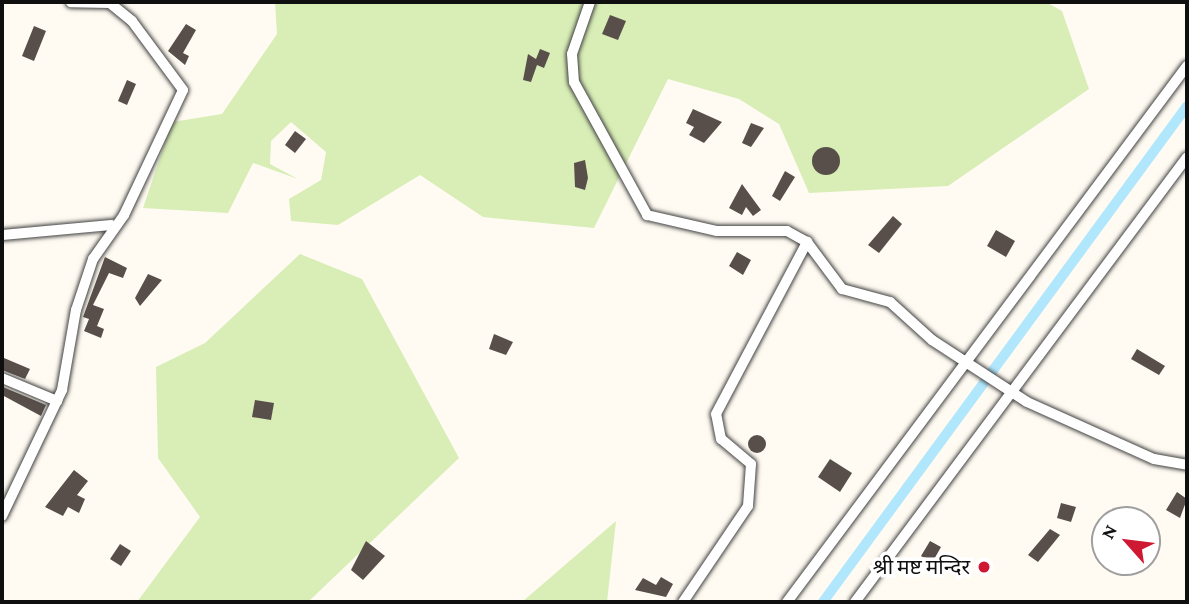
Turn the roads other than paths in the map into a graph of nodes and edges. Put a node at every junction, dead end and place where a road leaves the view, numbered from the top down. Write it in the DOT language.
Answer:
graph roads {
  1 [pos="71,2"];
  2 [pos="590,2"];
  3 [pos="1187,66"];
  4 [pos="1187,157"];
  5 [pos="112,225"];
  6 [pos="2,235"];
  7 [pos="807,242"];
  8 [pos="973,363"];
  9 [pos="2,378"];
  10 [pos="1008,388"];
  11 [pos="57,401"];
  12 [pos="1187,465"];
  13 [pos="2,516"];
  14 [pos="683,602"];
  15 [pos="787,602"];
  16 [pos="855,602"];
  1 -- 5 [label="street"];
  2 -- 7 [label="street"];
  3 -- 8 [label="street"];
  4 -- 10 [label="street"];
  5 -- 6 [label="street"];
  5 -- 11 [label="street"];
  7 -- 8 [label="street"];
  7 -- 14 [label="street"];
  8 -- 10 [label="street"];
  8 -- 15 [label="street"];
  9 -- 11 [label="street"];
  10 -- 12 [label="street"];
  10 -- 16 [label="street"];
  11 -- 13 [label="street"];
}
